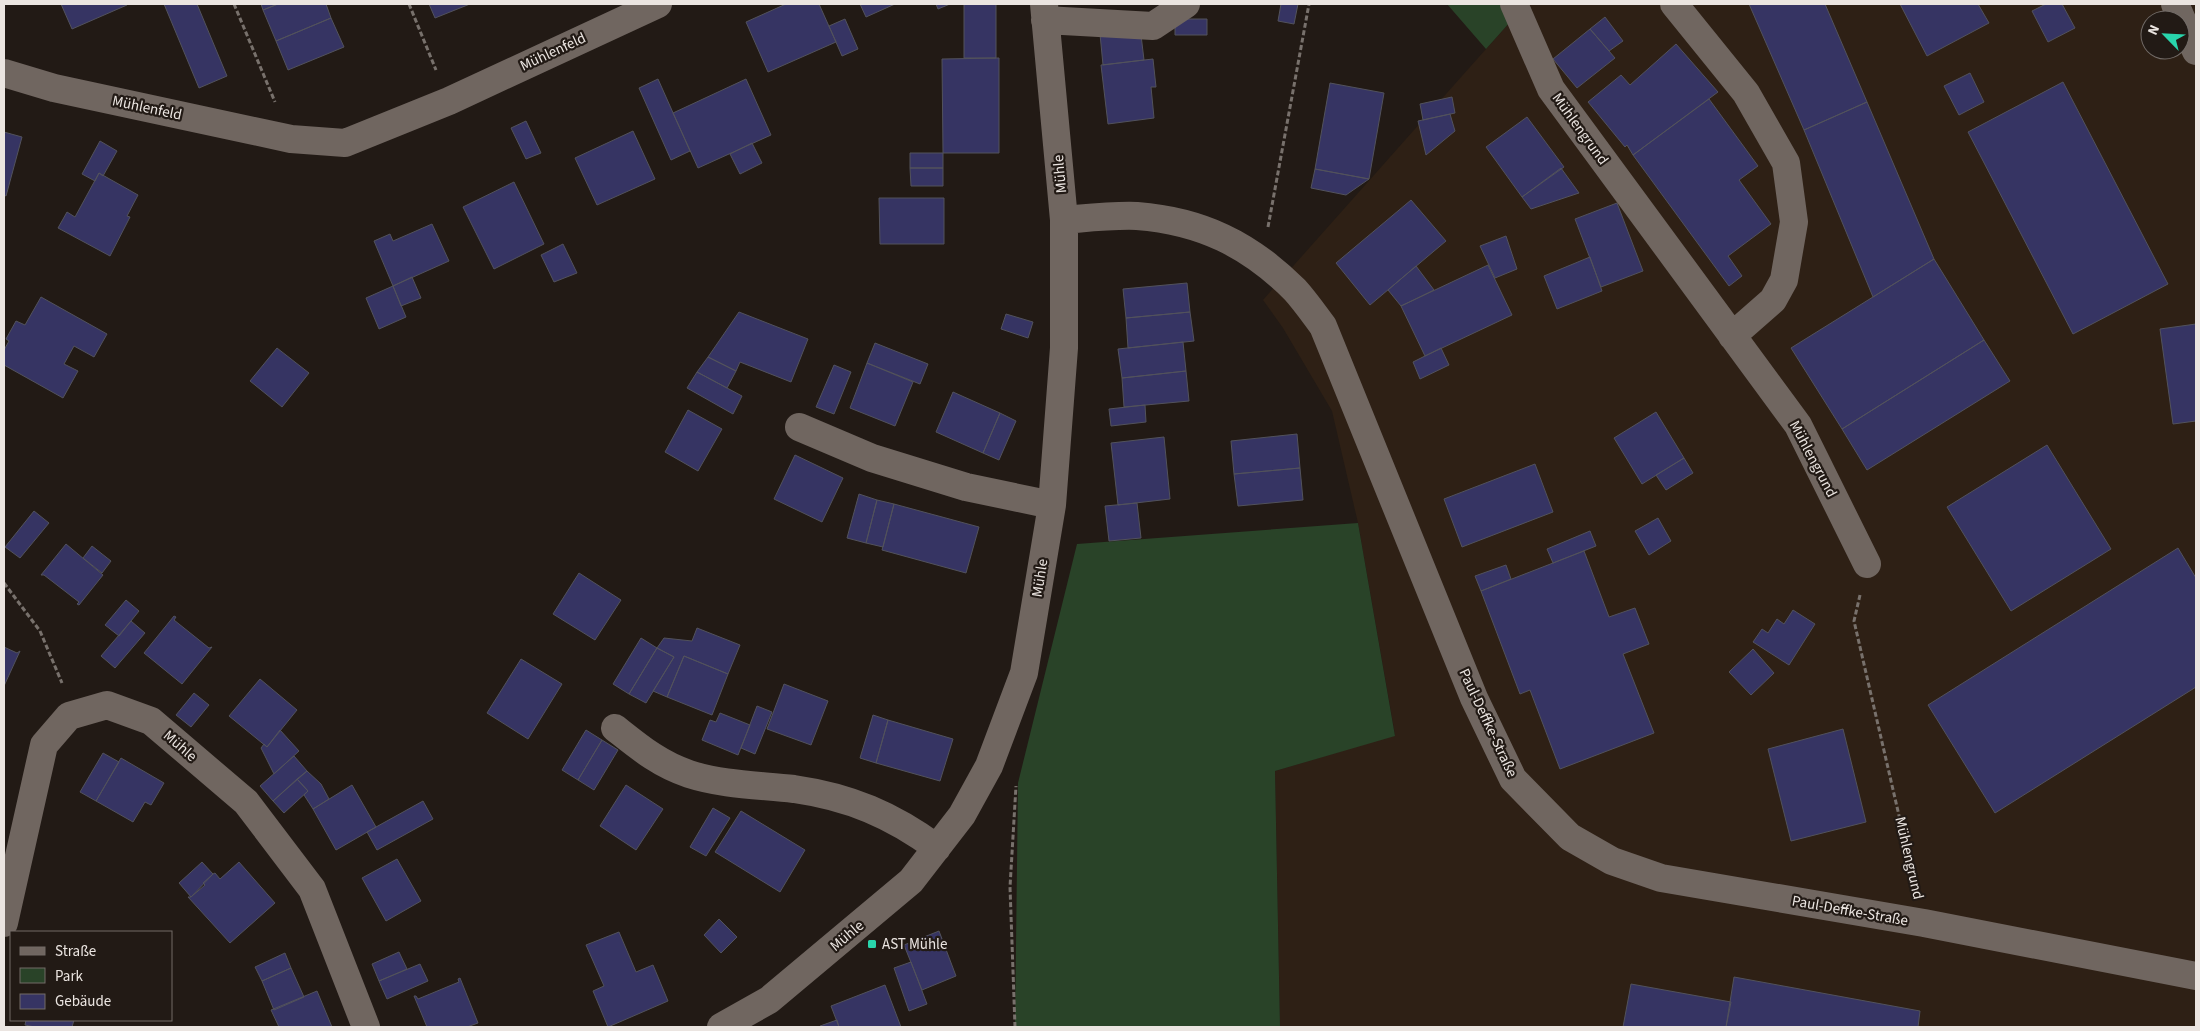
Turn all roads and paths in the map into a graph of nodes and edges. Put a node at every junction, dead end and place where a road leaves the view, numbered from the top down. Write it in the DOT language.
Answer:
graph roads {
  1 [pos="234,4"];
  2 [pos="409,4"];
  3 [pos="658,4"];
  4 [pos="1186,4"];
  5 [pos="1309,4"];
  6 [pos="1514,4"];
  7 [pos="1674,4"];
  8 [pos="2174,4"];
  9 [pos="1044,12"];
  10 [pos="2196,51"];
  11 [pos="4,73"];
  12 [pos="449,101"];
  13 [pos="291,139"];
  14 [pos="1064,220"];
  15 [pos="1262,260"];
  16 [pos="1732,336"];
  17 [pos="799,427"];
  18 [pos="1052,505"];
  19 [pos="1867,564"];
  20 [pos="4,584"];
  21 [pos="69,716"];
  22 [pos="615,728"];
  23 [pos="989,766"];
  24 [pos="937,848"];
  25 [pos="4,923"];
  26 [pos="1924,924"];
  27 [pos="2196,976"];
  28 [pos="366,1027"];
  29 [pos="721,1027"];
  30 [pos="1015,1027"];
  1 -- 13 [label="path"];
  2 -- 12 [label="path"];
  3 -- 12 [label="street, Mühlenfeld"];
  4 -- 9 [label="street"];
  5 -- 15 [label="path"];
  6 -- 16 [label="street, Mühlengrund"];
  7 -- 16 [label="street"];
  8 -- 10 [label="street"];
  9 -- 14 [label="street, Mühle"];
  11 -- 13 [label="street, Mühlenfeld"];
  12 -- 13 [label="street, Mühlenfeld"];
  14 -- 15 [label="street, Paul-Deffke-Straße"];
  14 -- 18 [label="street, Mühle"];
  15 -- 26 [label="street, Paul-Deffke-Straße"];
  16 -- 19 [label="street, Mühlengrund"];
  17 -- 18 [label="street"];
  18 -- 23 [label="street, Mühle"];
  19 -- 26 [label="path, Mühlengrund"];
  20 -- 21 [label="path"];
  21 -- 25 [label="street"];
  21 -- 28 [label="street, Mühle"];
  22 -- 24 [label="street"];
  23 -- 24 [label="street, Mühle"];
  23 -- 30 [label="path"];
  24 -- 29 [label="street, Mühle"];
  26 -- 27 [label="street, Paul-Deffke-Straße"];
}
